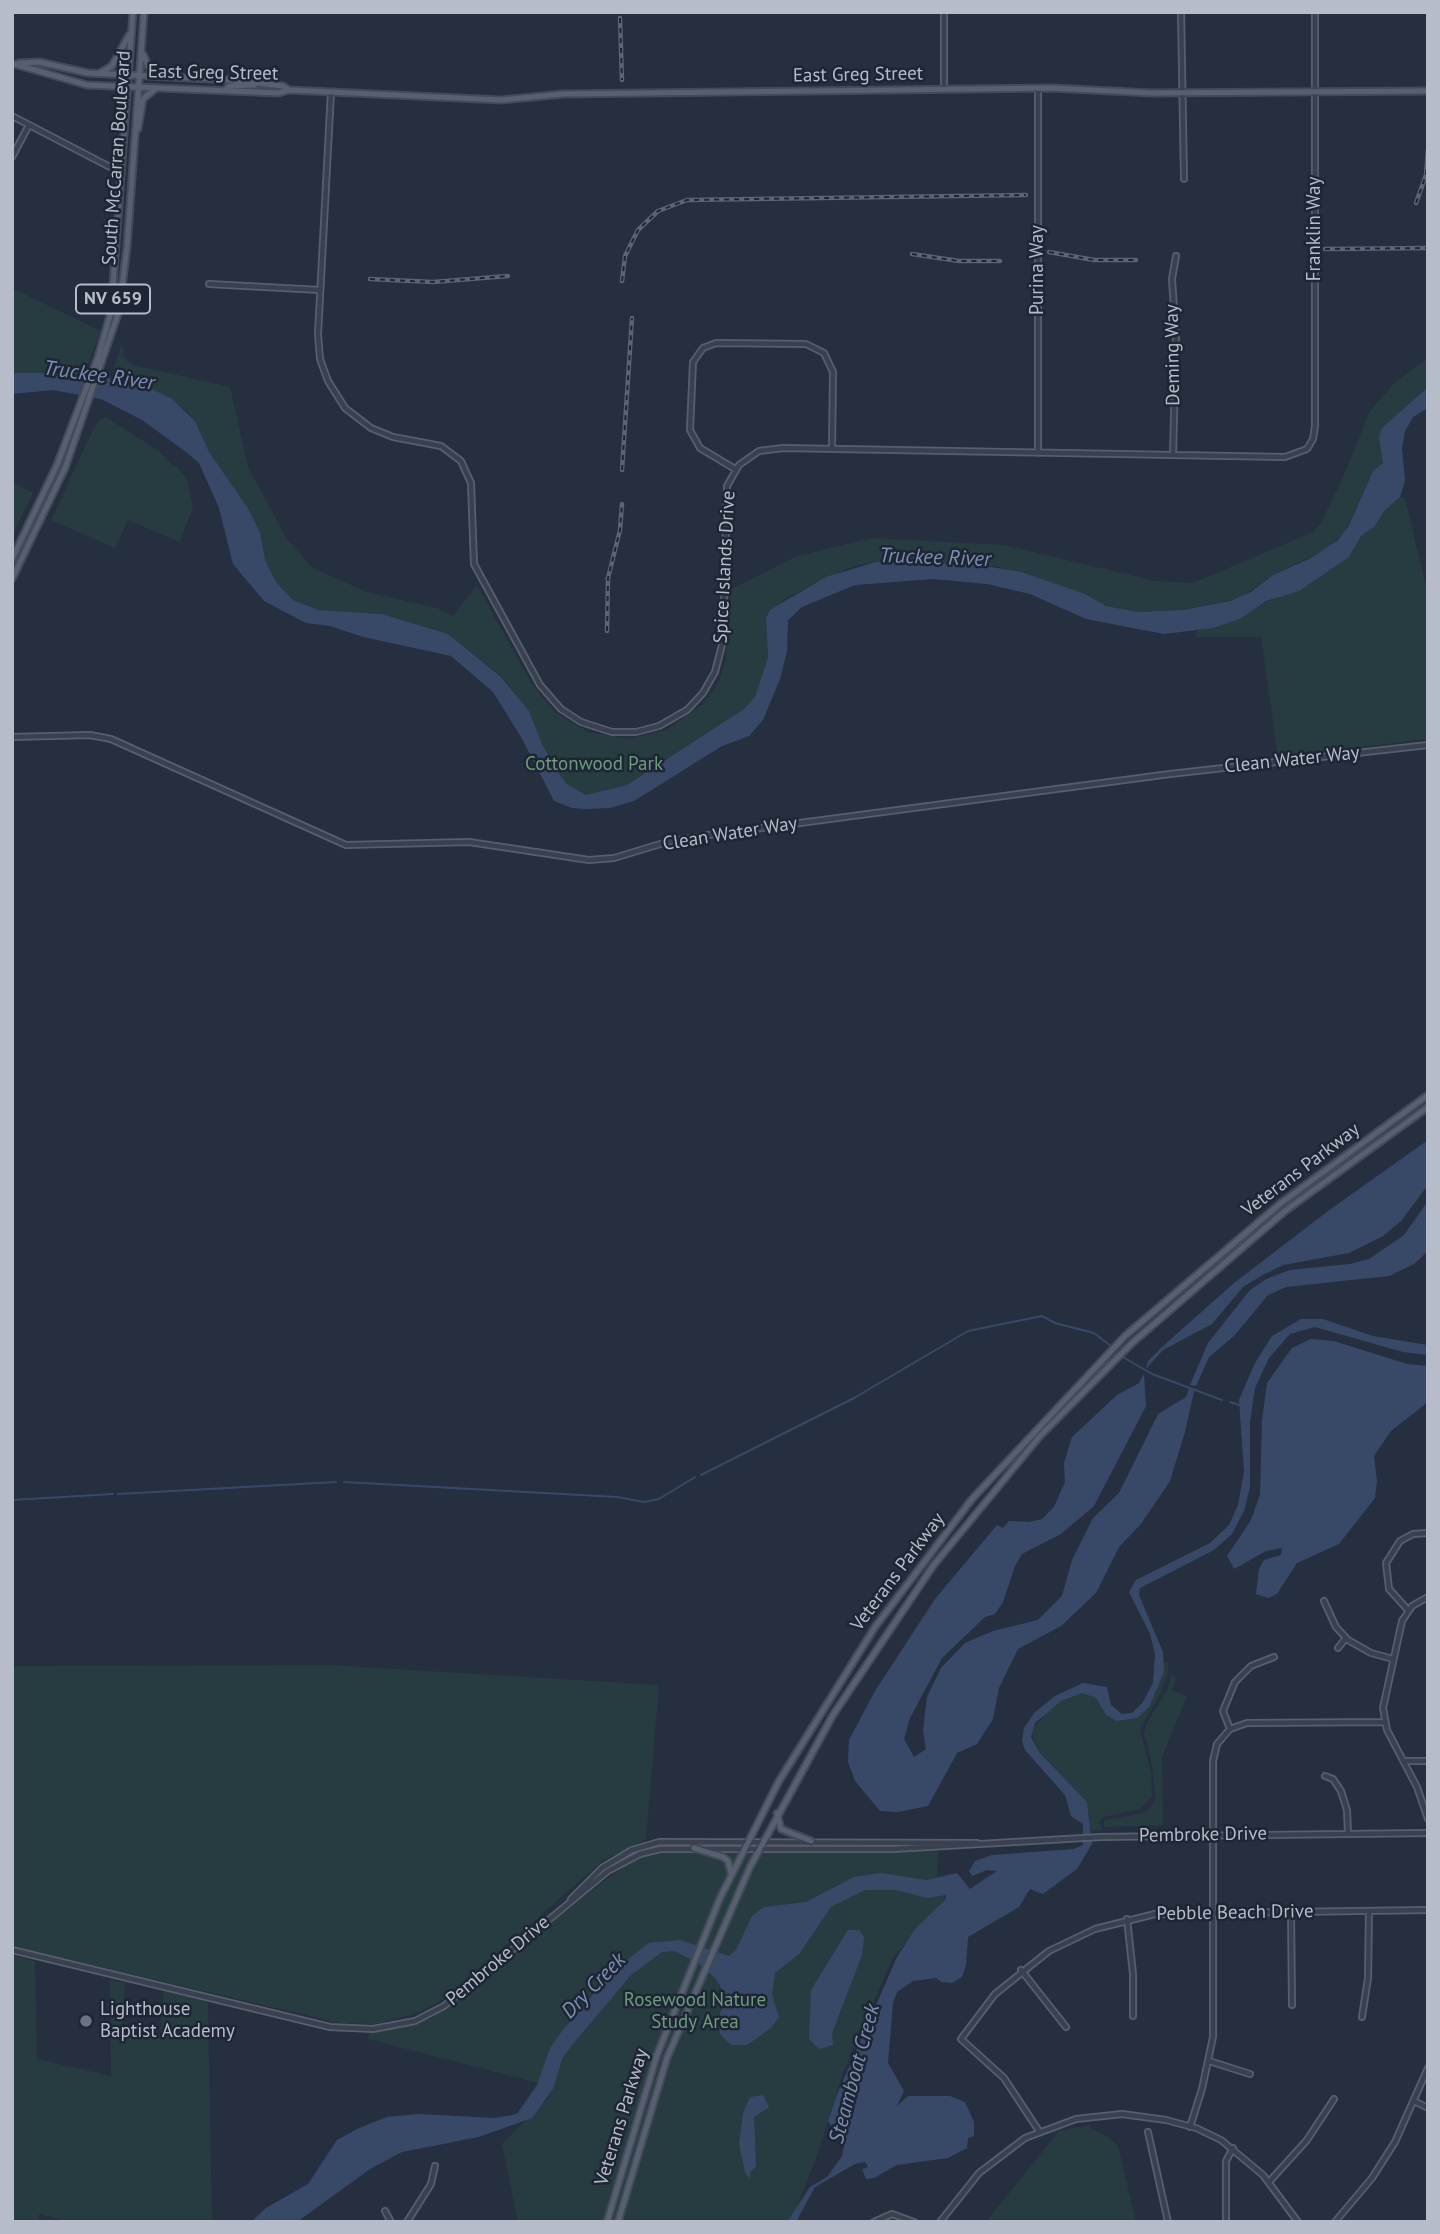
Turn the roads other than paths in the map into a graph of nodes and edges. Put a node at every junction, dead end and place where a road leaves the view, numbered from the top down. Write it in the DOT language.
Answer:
graph roads {
  1 [pos="132,12"];
  2 [pos="144,12"];
  3 [pos="944,12"];
  4 [pos="1181,12"];
  5 [pos="1315,12"];
  6 [pos="131,29"];
  7 [pos="141,44"];
  8 [pos="13,64"];
  9 [pos="100,74"];
  10 [pos="128,75"];
  11 [pos="139,75"];
  12 [pos="171,77"];
  13 [pos="262,83"];
  14 [pos="127,86"];
  15 [pos="138,87"];
  16 [pos="170,88"];
  17 [pos="1038,88"];
  18 [pos="944,89"];
  19 [pos="225,90"];
  20 [pos="289,90"];
  21 [pos="331,92"];
  22 [pos="1315,92"];
  23 [pos="1428,92"];
  24 [pos="1183,93"];
  25 [pos="12,116"];
  26 [pos="29,125"];
  27 [pos="12,157"];
  28 [pos="132,159"];
  29 [pos="120,169"];
  30 [pos="1184,179"];
  31 [pos="1176,256"];
  32 [pos="209,284"];
  33 [pos="320,290"];
  34 [pos="99,364"];
  35 [pos="82,409"];
  36 [pos="1310,445"];
  37 [pos="832,449"];
  38 [pos="1038,453"];
  39 [pos="1173,455"];
  40 [pos="735,469"];
  41 [pos="33,517"];
  42 [pos="41,520"];
  43 [pos="12,559"];
  44 [pos="12,579"];
  45 [pos="12,737"];
  46 [pos="1428,745"];
  47 [pos="1428,1095"];
  48 [pos="1428,1107"];
  49 [pos="1428,1533"];
  50 [pos="1428,1597"];
  51 [pos="1324,1601"];
  52 [pos="1408,1610"];
  53 [pos="1346,1638"];
  54 [pos="1338,1648"];
  55 [pos="1273,1657"];
  56 [pos="1393,1659"];
  57 [pos="1385,1722"];
  58 [pos="1230,1729"];
  59 [pos="1404,1761"];
  60 [pos="1428,1761"];
  61 [pos="1325,1776"];
  62 [pos="777,1813"];
  63 [pos="1428,1819"];
  64 [pos="1428,1833"];
  65 [pos="1348,1834"];
  66 [pos="1214,1835"];
  67 [pos="763,1841"];
  68 [pos="811,1841"];
  69 [pos="748,1842"];
  70 [pos="979,1843"];
  71 [pos="694,1848"];
  72 [pos="744,1848"];
  73 [pos="760,1849"];
  74 [pos="732,1875"];
  75 [pos="571,1900"];
  76 [pos="1428,1910"];
  77 [pos="1369,1911"];
  78 [pos="1292,1912"];
  79 [pos="1214,1913"];
  80 [pos="1127,1919"];
  81 [pos="12,1950"];
  82 [pos="1021,1970"];
  83 [pos="1292,2005"];
  84 [pos="1133,2016"];
  85 [pos="1362,2017"];
  86 [pos="1066,2026"];
  87 [pos="1209,2061"];
  88 [pos="1428,2068"];
  89 [pos="1250,2074"];
  90 [pos="1334,2099"];
  91 [pos="1416,2102"];
  92 [pos="1428,2108"];
  93 [pos="1190,2127"];
  94 [pos="1039,2132"];
  95 [pos="1148,2132"];
  96 [pos="1233,2148"];
  97 [pos="435,2166"];
  98 [pos="1269,2182"];
  99 [pos="386,2211"];
  100 [pos="391,2222"];
  101 [pos="407,2222"];
  102 [pos="607,2222"];
  103 [pos="618,2222"];
  104 [pos="874,2222"];
  105 [pos="914,2222"];
  106 [pos="940,2222"];
  107 [pos="1168,2222"];
  108 [pos="1226,2222"];
  109 [pos="1298,2222"];
  110 [pos="1335,2222"];
  1 -- 6 [label="main road, South McCarran Boulevard / NV 659"];
  2 -- 7 [label="main road, South McCarran Boulevard / NV 659"];
  3 -- 18 [label="street"];
  4 -- 24 [label="street"];
  5 -- 22 [label="street, Franklin Way"];
  6 -- 9 [label="main road"];
  6 -- 10 [label="main road, South McCarran Boulevard / NV 659"];
  7 -- 11 [label="main road, South McCarran Boulevard / NV 659"];
  7 -- 12 [label="main road"];
  8 -- 9 [label="main road, East Greg Street"];
  8 -- 14 [label="main road, East Greg Street"];
  9 -- 10 [label="main road, East Greg Street"];
  10 -- 11 [label="main road, East Greg Street"];
  10 -- 14 [label="main road, South McCarran Boulevard / NV 659"];
  11 -- 12 [label="main road, East Greg Street"];
  11 -- 15 [label="main road, South McCarran Boulevard / NV 659"];
  12 -- 13 [label="main road, East Greg Street"];
  13 -- 19 [label="main road"];
  13 -- 20 [label="main road, East Greg Street"];
  14 -- 15 [label="main road, East Greg Street"];
  14 -- 29 [label="main road, South McCarran Boulevard / NV 659"];
  15 -- 16 [label="main road, East Greg Street"];
  15 -- 28 [label="main road, South McCarran Boulevard / NV 659"];
  16 -- 19 [label="main road, East Greg Street"];
  16 -- 28 [label="main road"];
  17 -- 18 [label="main road, East Greg Street"];
  17 -- 24 [label="main road, East Greg Street"];
  17 -- 38 [label="street, Purina Way"];
  18 -- 21 [label="main road, East Greg Street"];
  19 -- 20 [label="main road, East Greg Street"];
  20 -- 21 [label="main road, East Greg Street"];
  21 -- 33 [label="street, Spice Islands Drive"];
  22 -- 23 [label="main road, East Greg Street"];
  22 -- 24 [label="main road, East Greg Street"];
  22 -- 36 [label="street, Franklin Way"];
  24 -- 30 [label="street"];
  25 -- 26 [label="street"];
  26 -- 27 [label="street"];
  26 -- 29 [label="street"];
  28 -- 34 [label="main road, South McCarran Boulevard / NV 659"];
  29 -- 34 [label="main road, South McCarran Boulevard / NV 659"];
  31 -- 39 [label="street, Deming Way"];
  32 -- 33 [label="street"];
  33 -- 40 [label="street, Spice Islands Drive"];
  34 -- 35 [label="main road, South McCarran Boulevard / NV 659"];
  35 -- 41 [label="main road, South McCarran Boulevard / NV 659"];
  35 -- 42 [label="main road, South McCarran Boulevard / NV 659"];
  36 -- 39 [label="street, Spice Islands Drive"];
  37 -- 38 [label="street, Spice Islands Drive"];
  37 -- 40 [label="street, Spice Islands Drive"];
  37 -- 40 [label="street"];
  38 -- 39 [label="street, Spice Islands Drive"];
  41 -- 42 [label="main road"];
  41 -- 43 [label="main road, South McCarran Boulevard / NV 659"];
  42 -- 44 [label="main road, South McCarran Boulevard / NV 659"];
  45 -- 46 [label="street, Clean Water Way"];
  47 -- 69 [label="main road, Veterans Parkway"];
  48 -- 62 [label="main road, Veterans Parkway"];
  49 -- 52 [label="street"];
  50 -- 52 [label="street"];
  51 -- 53 [label="street"];
  52 -- 56 [label="street"];
  53 -- 54 [label="street"];
  53 -- 56 [label="street"];
  55 -- 58 [label="street"];
  56 -- 57 [label="street"];
  57 -- 58 [label="street"];
  57 -- 59 [label="street"];
  58 -- 66 [label="street"];
  59 -- 60 [label="street"];
  59 -- 63 [label="street"];
  61 -- 65 [label="street"];
  62 -- 67 [label="main road, Veterans Parkway"];
  62 -- 68 [label="main road"];
  64 -- 65 [label="street, Pembroke Drive"];
  65 -- 66 [label="street, Pembroke Drive"];
  66 -- 70 [label="street, Pembroke Drive"];
  66 -- 79 [label="street"];
  67 -- 68 [label="street, Pembroke Drive"];
  67 -- 69 [label="street, Pembroke Drive"];
  67 -- 73 [label="main road, Veterans Parkway"];
  68 -- 70 [label="street, Pembroke Drive"];
  69 -- 72 [label="main road, Veterans Parkway"];
  69 -- 75 [label="street, Pembroke Drive"];
  70 -- 73 [label="street, Pembroke Drive"];
  71 -- 72 [label="street, Pembroke Drive"];
  71 -- 74 [label="main road"];
  71 -- 75 [label="street, Pembroke Drive"];
  72 -- 73 [label="street, Pembroke Drive"];
  72 -- 74 [label="main road, Veterans Parkway"];
  73 -- 103 [label="main road, Veterans Parkway"];
  74 -- 102 [label="main road, Veterans Parkway"];
  75 -- 81 [label="street, Pembroke Drive"];
  76 -- 77 [label="street, Pebble Beach Drive"];
  77 -- 78 [label="street, Pebble Beach Drive"];
  77 -- 85 [label="street"];
  78 -- 79 [label="street, Pebble Beach Drive"];
  78 -- 83 [label="street"];
  79 -- 80 [label="street, Pebble Beach Drive"];
  79 -- 87 [label="street"];
  80 -- 82 [label="street, Pebble Beach Drive"];
  80 -- 84 [label="street"];
  82 -- 86 [label="street"];
  82 -- 94 [label="street, Pebble Beach Drive"];
  87 -- 89 [label="street"];
  87 -- 93 [label="street"];
  88 -- 91 [label="street"];
  90 -- 98 [label="street"];
  91 -- 92 [label="street"];
  91 -- 110 [label="street"];
  93 -- 94 [label="street"];
  93 -- 96 [label="street"];
  94 -- 106 [label="street"];
  95 -- 107 [label="street"];
  96 -- 98 [label="street"];
  96 -- 108 [label="street"];
  97 -- 101 [label="street"];
  98 -- 109 [label="street"];
  99 -- 100 [label="street"];
  104 -- 105 [label="street"];
}
